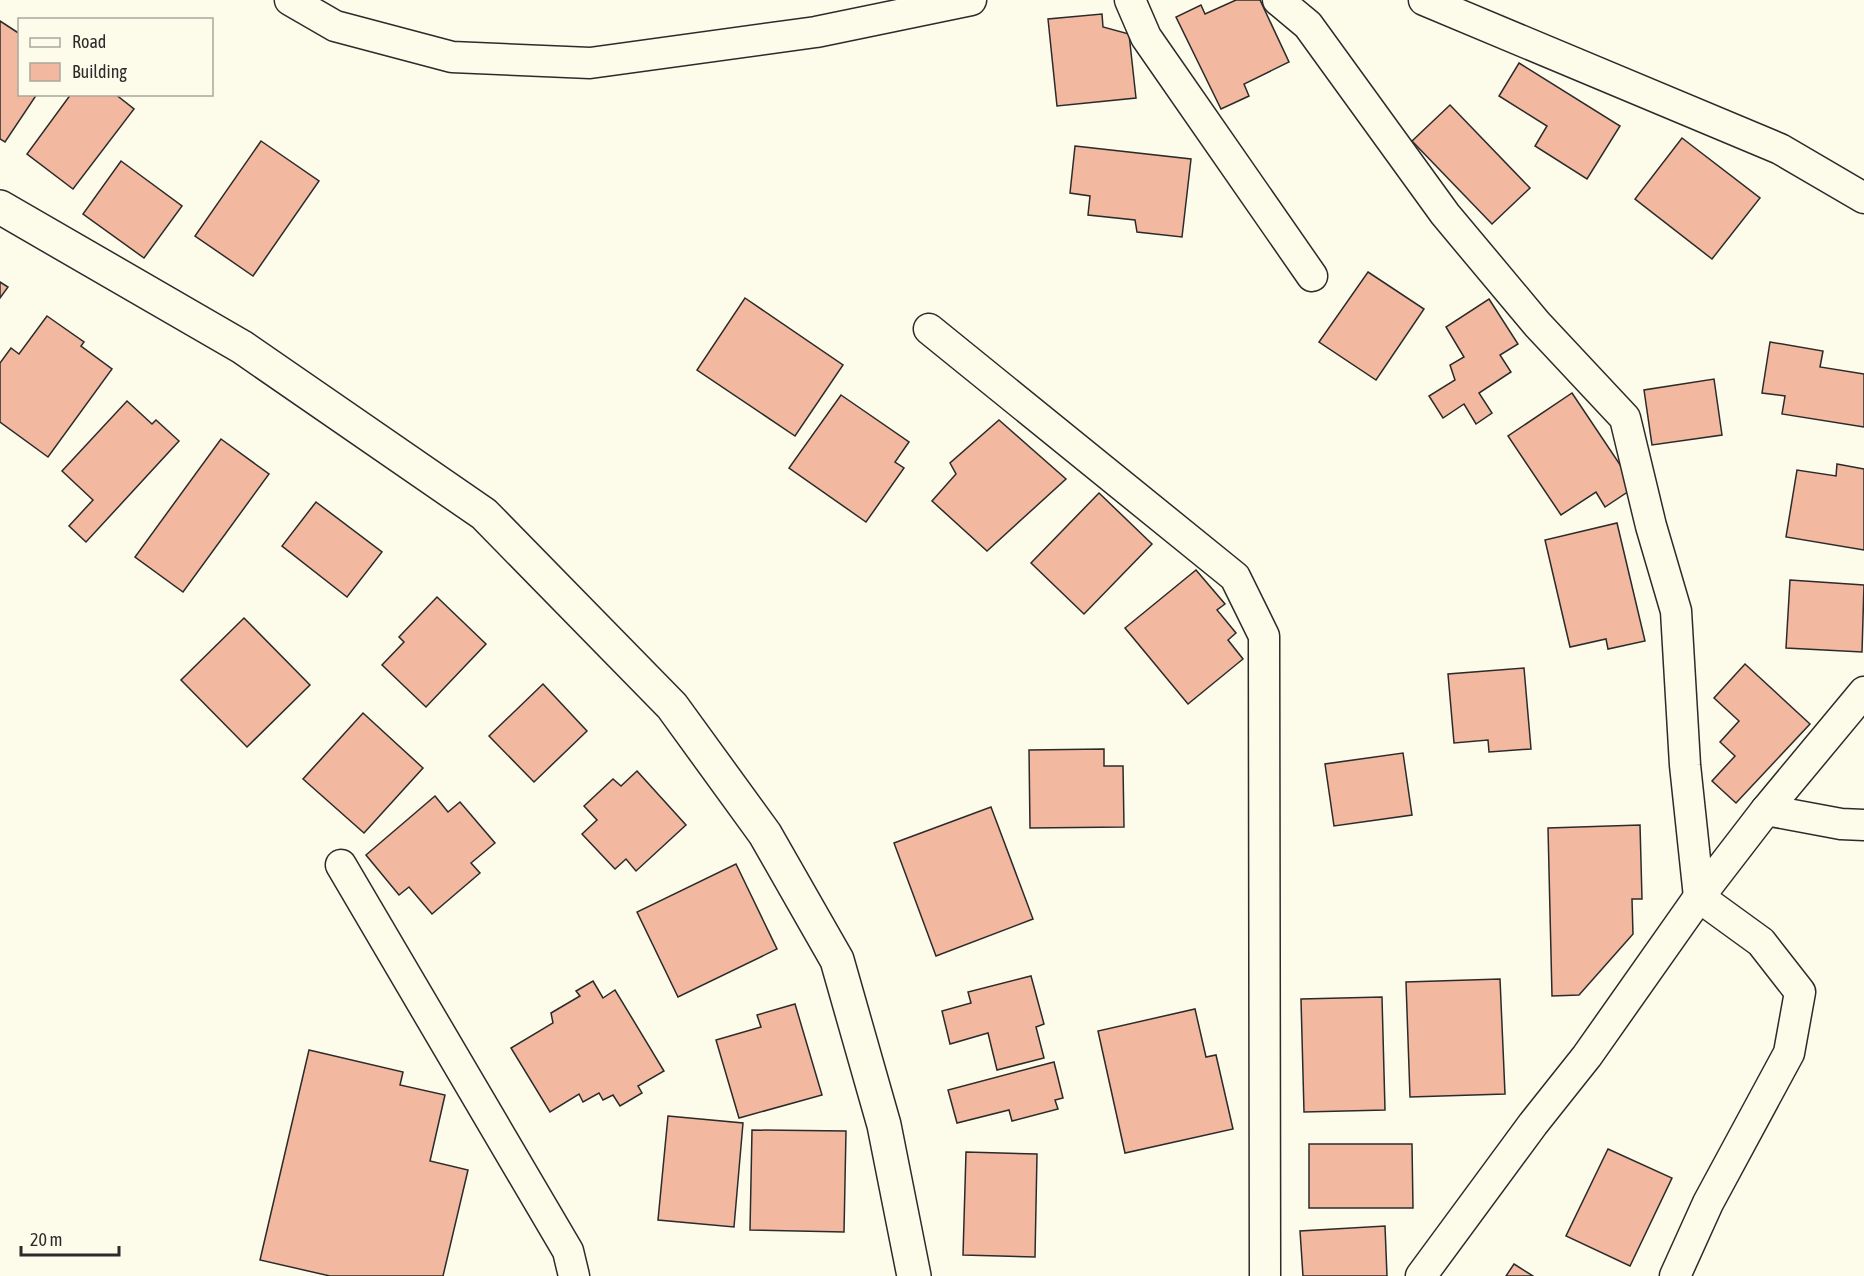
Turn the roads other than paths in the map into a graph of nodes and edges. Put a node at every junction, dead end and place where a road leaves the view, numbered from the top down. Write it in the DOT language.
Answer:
graph roads {
  1 [pos="290,0"];
  2 [pos="971,0"];
  3 [pos="1130,0"];
  4 [pos="1278,0"];
  5 [pos="1424,0"];
  6 [pos="1864,198"];
  7 [pos="0,207"];
  8 [pos="1312,276"];
  9 [pos="929,329"];
  10 [pos="1864,692"];
  11 [pos="1766,810"];
  12 [pos="1864,825"];
  13 [pos="341,865"];
  14 [pos="1699,897"];
  15 [pos="574,1276"];
  16 [pos="914,1276"];
  17 [pos="1265,1276"];
  18 [pos="1421,1276"];
  19 [pos="1675,1276"];
  1 -- 2 [label="street"];
  3 -- 8 [label="street"];
  4 -- 14 [label="street"];
  5 -- 6 [label="street"];
  7 -- 16 [label="main road"];
  9 -- 17 [label="street"];
  10 -- 11 [label="street"];
  11 -- 12 [label="street"];
  11 -- 14 [label="street"];
  13 -- 15 [label="street"];
  14 -- 18 [label="street"];
  14 -- 19 [label="street"];
}
